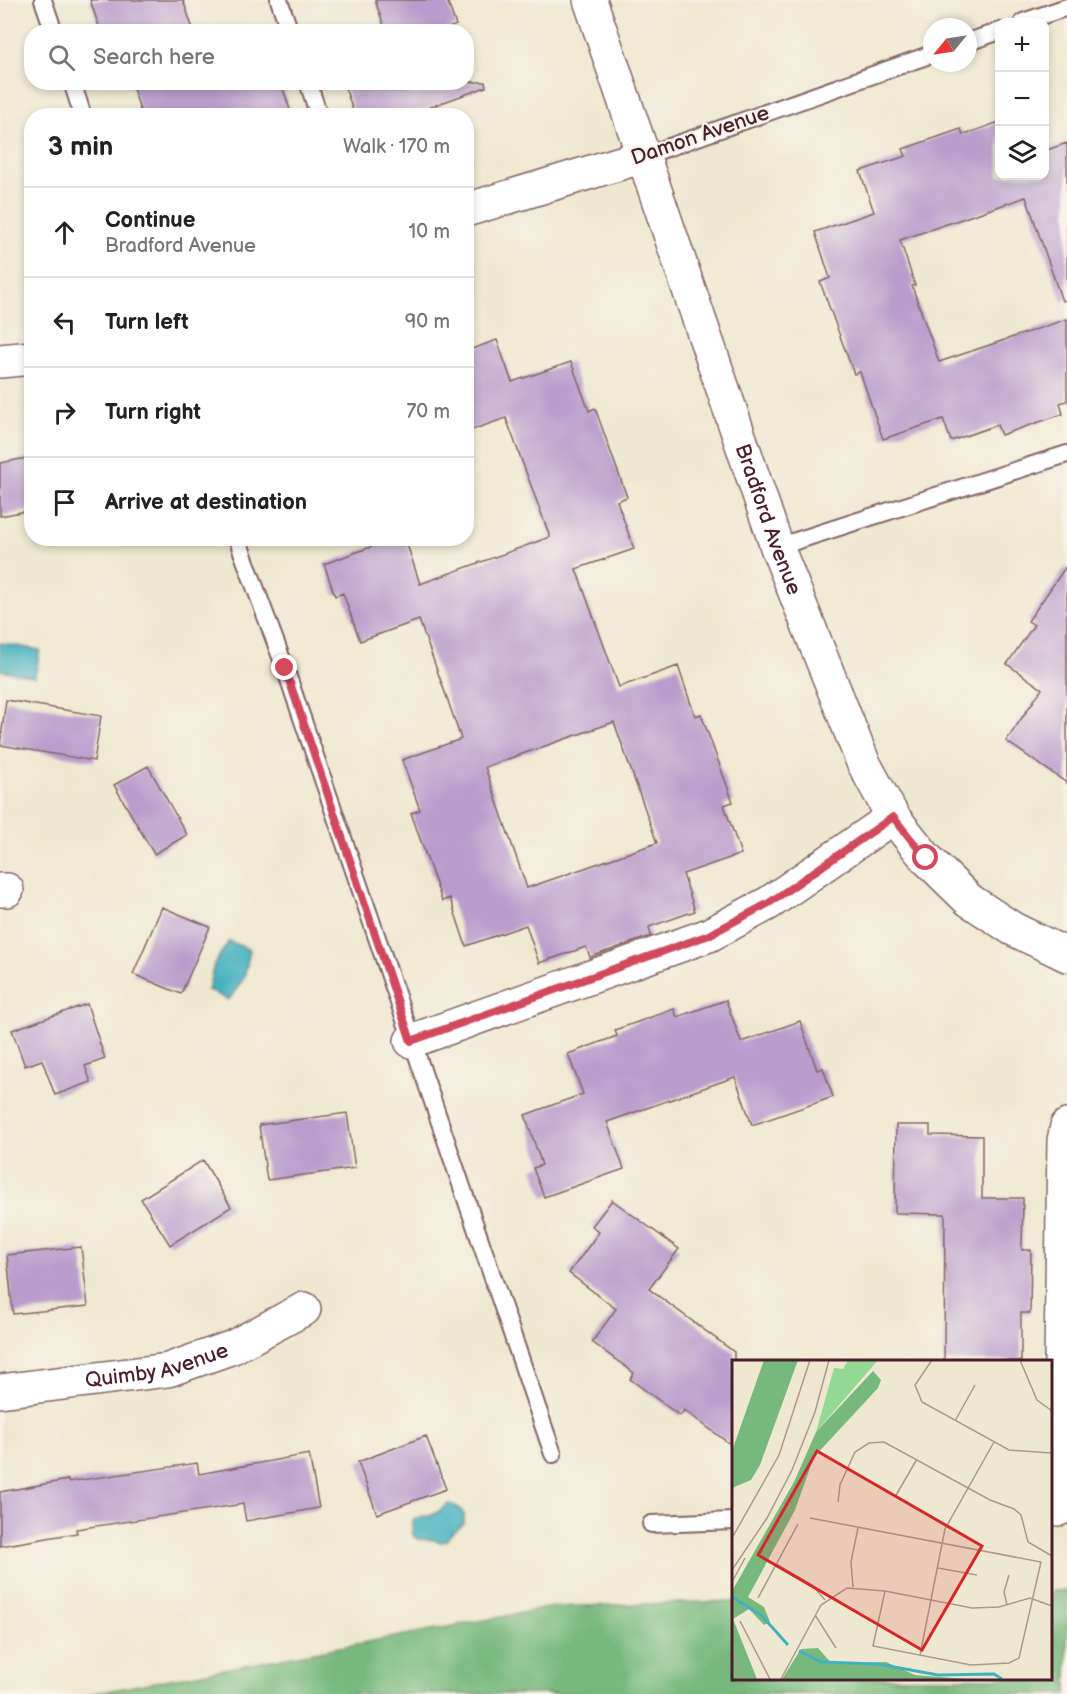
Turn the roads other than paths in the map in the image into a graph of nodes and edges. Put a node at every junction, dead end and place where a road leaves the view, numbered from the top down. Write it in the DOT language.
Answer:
graph roads {
  1 [pos="43,0"];
  2 [pos="279,0"];
  3 [pos="590,0"];
  4 [pos="1067,7"];
  5 [pos="1035,18"];
  6 [pos="51,24"];
  7 [pos="287,24"];
  8 [pos="995,32"];
  9 [pos="977,39"];
  10 [pos="923,57"];
  11 [pos="75,90"];
  12 [pos="311,90"];
  13 [pos="80,108"];
  14 [pos="316,108"];
  15 [pos="644,156"];
  16 [pos="474,208"];
  17 [pos="24,359"];
  18 [pos="0,361"];
  19 [pos="1067,454"];
  20 [pos="240,546"];
  21 [pos="777,547"];
  22 [pos="893,817"];
  23 [pos="1067,955"];
  24 [pos="411,1041"];
  25 [pos="1067,1126"];
  26 [pos="304,1309"];
  27 [pos="0,1391"];
  28 [pos="553,1454"];
  29 [pos="1059,1509"];
  30 [pos="732,1521"];
  31 [pos="651,1524"];
  1 -- 6 [label="lane"];
  2 -- 7 [label="lane"];
  3 -- 15 [label="street, Bradford Avenue"];
  4 -- 5 [label="lane"];
  8 -- 9 [label="lane"];
  10 -- 15 [label="lane, Damon Avenue"];
  11 -- 13 [label="lane"];
  12 -- 14 [label="lane"];
  15 -- 16 [label="street, Damon Avenue"];
  15 -- 21 [label="street, Bradford Avenue"];
  17 -- 18 [label="street"];
  19 -- 21 [label="lane"];
  20 -- 24 [label="lane"];
  21 -- 22 [label="street, Bradford Avenue"];
  22 -- 23 [label="street, Bradford Avenue"];
  22 -- 24 [label="street"];
  24 -- 28 [label="lane"];
  25 -- 29 [label="street"];
  26 -- 27 [label="street, Quimby Avenue"];
  30 -- 31 [label="lane"];
}
